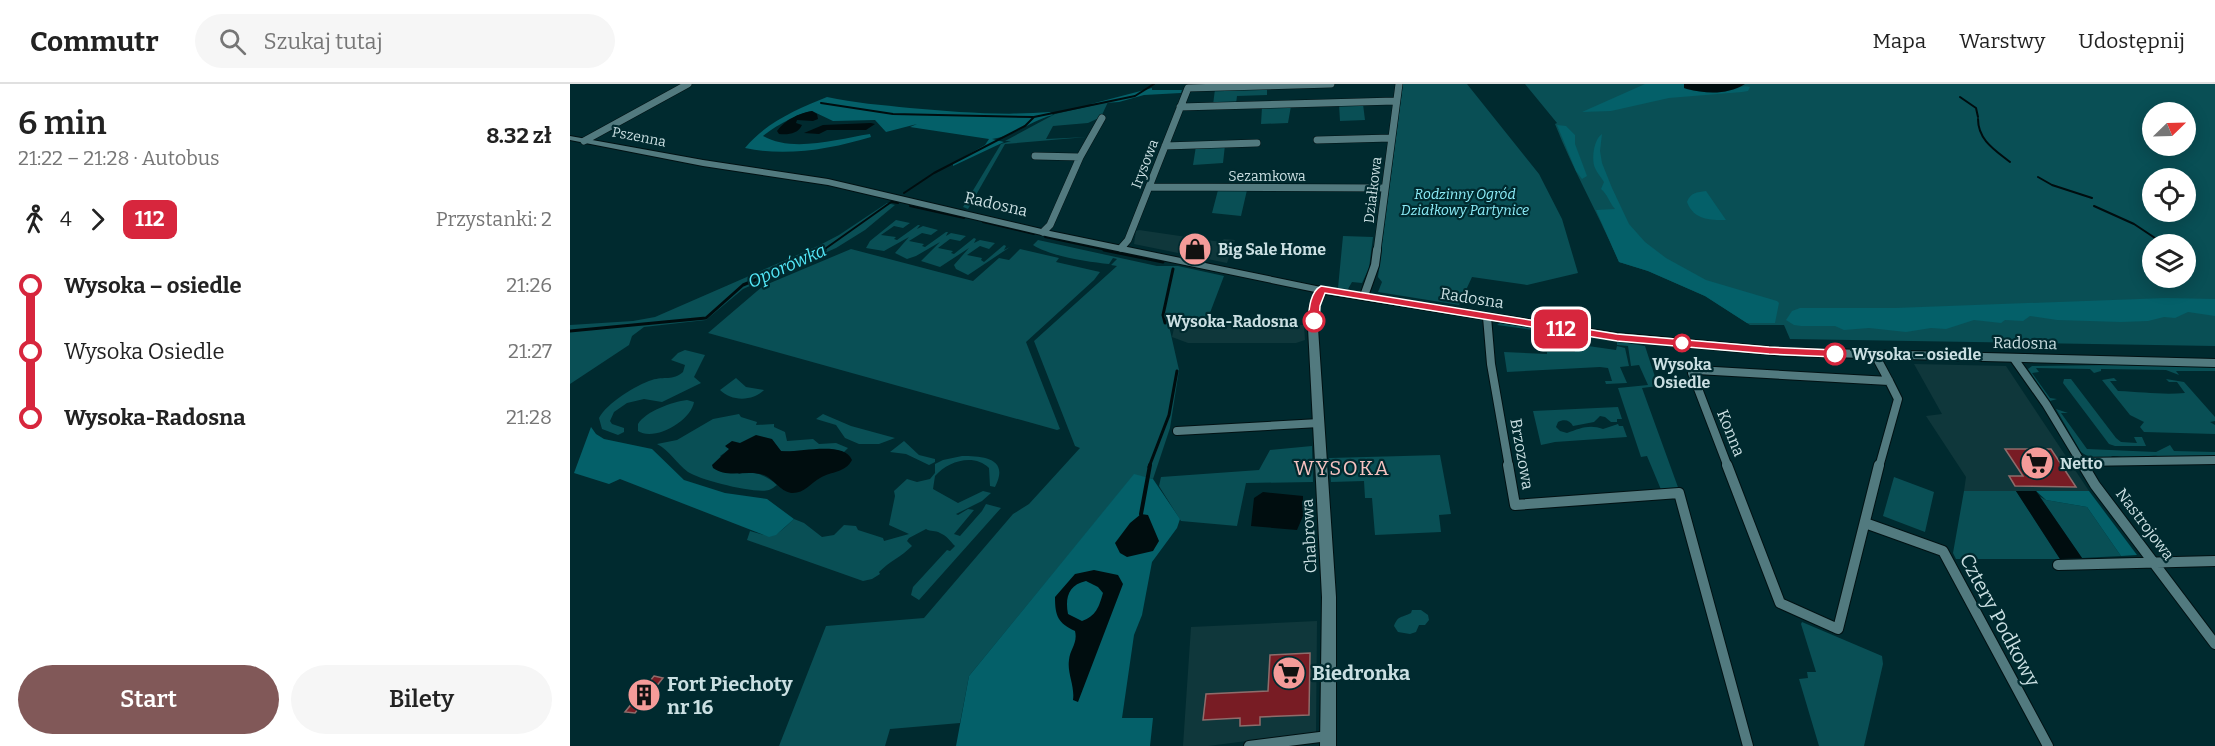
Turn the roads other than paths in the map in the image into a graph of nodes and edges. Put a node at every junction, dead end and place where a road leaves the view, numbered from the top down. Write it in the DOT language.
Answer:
graph roads {
  1 [pos="688,84"];
  2 [pos="1331,84"];
  3 [pos="1399,84"];
  4 [pos="1395,101"];
  5 [pos="1180,107"];
  6 [pos="1102,118"];
  7 [pos="570,138"];
  8 [pos="1391,138"];
  9 [pos="1317,140"];
  10 [pos="584,141"];
  11 [pos="1257,143"];
  12 [pos="1165,146"];
  13 [pos="1035,156"];
  14 [pos="1080,157"];
  15 [pos="1149,187"];
  16 [pos="1385,189"];
  17 [pos="912,201"];
  18 [pos="1043,232"];
  19 [pos="1121,248"];
  20 [pos="1321,290"];
  21 [pos="1364,297"];
  22 [pos="1487,317"];
  23 [pos="1875,355"];
  24 [pos="2015,360"];
  25 [pos="2215,363"];
  26 [pos="1890,381"];
  27 [pos="1319,423"];
  28 [pos="1177,431"];
  29 [pos="2215,460"];
  30 [pos="2079,462"];
  31 [pos="1865,523"];
  32 [pos="2153,561"];
  33 [pos="2215,561"];
  34 [pos="2058,565"];
  35 [pos="2215,644"];
  36 [pos="1328,741"];
  37 [pos="1250,746"];
  38 [pos="1749,746"];
  39 [pos="2048,746"];
  1 -- 10 [label="street"];
  2 -- 5 [label="street, Irysowa"];
  3 -- 4 [label="street, Działkowa"];
  4 -- 5 [label="street"];
  4 -- 8 [label="street, Działkowa"];
  5 -- 12 [label="street, Irysowa"];
  6 -- 14 [label="street"];
  7 -- 10 [label="street, Pszenna"];
  8 -- 9 [label="street"];
  8 -- 16 [label="street, Działkowa"];
  10 -- 17 [label="street, Pszenna"];
  11 -- 12 [label="street"];
  12 -- 15 [label="street, Irysowa"];
  13 -- 14 [label="street"];
  14 -- 18 [label="street"];
  15 -- 16 [label="street, Sezamkowa"];
  15 -- 19 [label="street, Irysowa"];
  16 -- 21 [label="street, Działkowa"];
  17 -- 18 [label="street, Radosna"];
  18 -- 19 [label="street, Radosna"];
  19 -- 20 [label="street, Radosna"];
  20 -- 21 [label="street, Radosna"];
  20 -- 27 [label="street, Chabrowa"];
  21 -- 22 [label="street, Radosna"];
  22 -- 23 [label="street, Radosna"];
  22 -- 38 [label="street, Brzozowa"];
  23 -- 24 [label="street, Radosna"];
  23 -- 26 [label="street"];
  24 -- 25 [label="street, Radosna"];
  24 -- 30 [label="street, Nastrojowa"];
  26 -- 31 [label="street"];
  26 -- 31 [label="street, Konna"];
  27 -- 28 [label="street"];
  27 -- 36 [label="street, Chabrowa"];
  29 -- 30 [label="street"];
  30 -- 32 [label="street, Nastrojowa"];
  31 -- 39 [label="street, Cztery Podkowy"];
  32 -- 33 [label="street"];
  32 -- 34 [label="street"];
  32 -- 35 [label="street, Nastrojowa"];
  36 -- 37 [label="street"];
}
